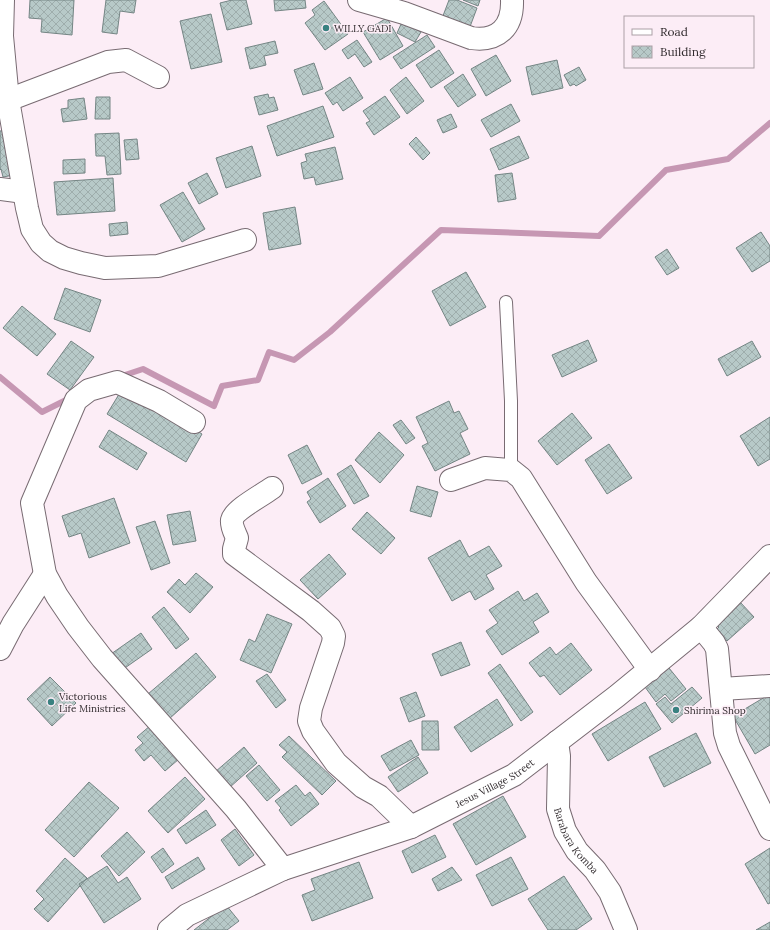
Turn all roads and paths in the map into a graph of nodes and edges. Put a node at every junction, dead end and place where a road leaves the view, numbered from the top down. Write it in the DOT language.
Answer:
graph roads {
  1 [pos="3,0"];
  2 [pos="359,0"];
  3 [pos="512,0"];
  4 [pos="158,77"];
  5 [pos="8,100"];
  6 [pos="0,189"];
  7 [pos="24,192"];
  8 [pos="245,240"];
  9 [pos="506,302"];
  10 [pos="194,422"];
  11 [pos="511,470"];
  12 [pos="451,480"];
  13 [pos="272,488"];
  14 [pos="770,556"];
  15 [pos="45,574"];
  16 [pos="701,627"];
  17 [pos="0,649"];
  18 [pos="650,670"];
  19 [pos="770,686"];
  20 [pos="721,689"];
  21 [pos="557,742"];
  22 [pos="411,827"];
  23 [pos="770,829"];
  24 [pos="283,869"];
  25 [pos="168,930"];
  26 [pos="626,930"];
  1 -- 5 [label="street"];
  2 -- 3 [label="street"];
  4 -- 5 [label="street"];
  5 -- 7 [label="street"];
  6 -- 7 [label="street"];
  7 -- 8 [label="street"];
  9 -- 11 [label="lane"];
  10 -- 15 [label="street"];
  11 -- 12 [label="street"];
  11 -- 18 [label="street"];
  13 -- 22 [label="street"];
  14 -- 16 [label="street, Jesus Village Street"];
  15 -- 17 [label="street"];
  15 -- 24 [label="street"];
  16 -- 18 [label="street, Jesus Village Street"];
  16 -- 20 [label="street"];
  18 -- 21 [label="street, Jesus Village Street"];
  19 -- 20 [label="street"];
  20 -- 23 [label="street"];
  21 -- 22 [label="street, Jesus Village Street"];
  21 -- 26 [label="street, Barabara Komba"];
  22 -- 24 [label="street, Jesus Village Street"];
  24 -- 25 [label="street, Jesus Village Street"];
}
